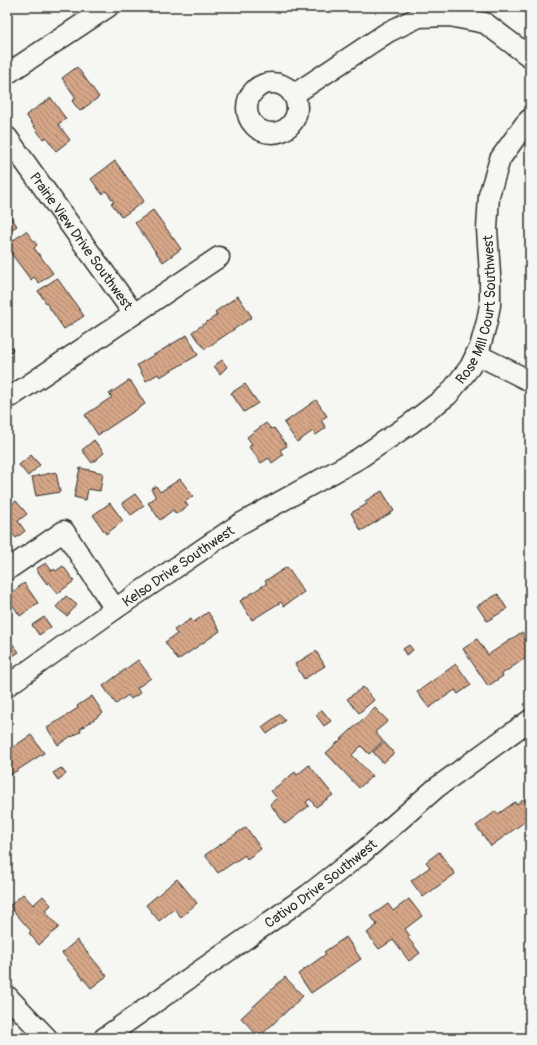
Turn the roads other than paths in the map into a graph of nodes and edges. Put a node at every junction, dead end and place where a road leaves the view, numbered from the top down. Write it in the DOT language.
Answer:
graph roads {
  1 [pos="108,7"];
  2 [pos="530,57"];
  3 [pos="7,74"];
  4 [pos="293,95"];
  5 [pos="530,119"];
  6 [pos="7,137"];
  7 [pos="219,257"];
  8 [pos="139,310"];
  9 [pos="476,354"];
  10 [pos="530,381"];
  11 [pos="7,397"];
  12 [pos="358,459"];
  13 [pos="7,570"];
  14 [pos="115,609"];
  15 [pos="7,686"];
  16 [pos="530,720"];
  17 [pos="7,996"];
  18 [pos="47,1038"];
  19 [pos="104,1038"];
  1 -- 3 [label="street"];
  2 -- 4 [label="street"];
  5 -- 9 [label="street, Rose Mill Court Southwest"];
  6 -- 8 [label="street, Prairie View Drive Southwest"];
  7 -- 8 [label="street"];
  8 -- 11 [label="street"];
  9 -- 10 [label="street"];
  9 -- 12 [label="street, Rose Mill Court Southwest"];
  12 -- 14 [label="street, Kelso Drive Southwest"];
  13 -- 14 [label="street"];
  14 -- 15 [label="street, Kelso Drive Southwest"];
  16 -- 19 [label="street, Cativo Drive Southwest"];
  17 -- 18 [label="street"];
}
